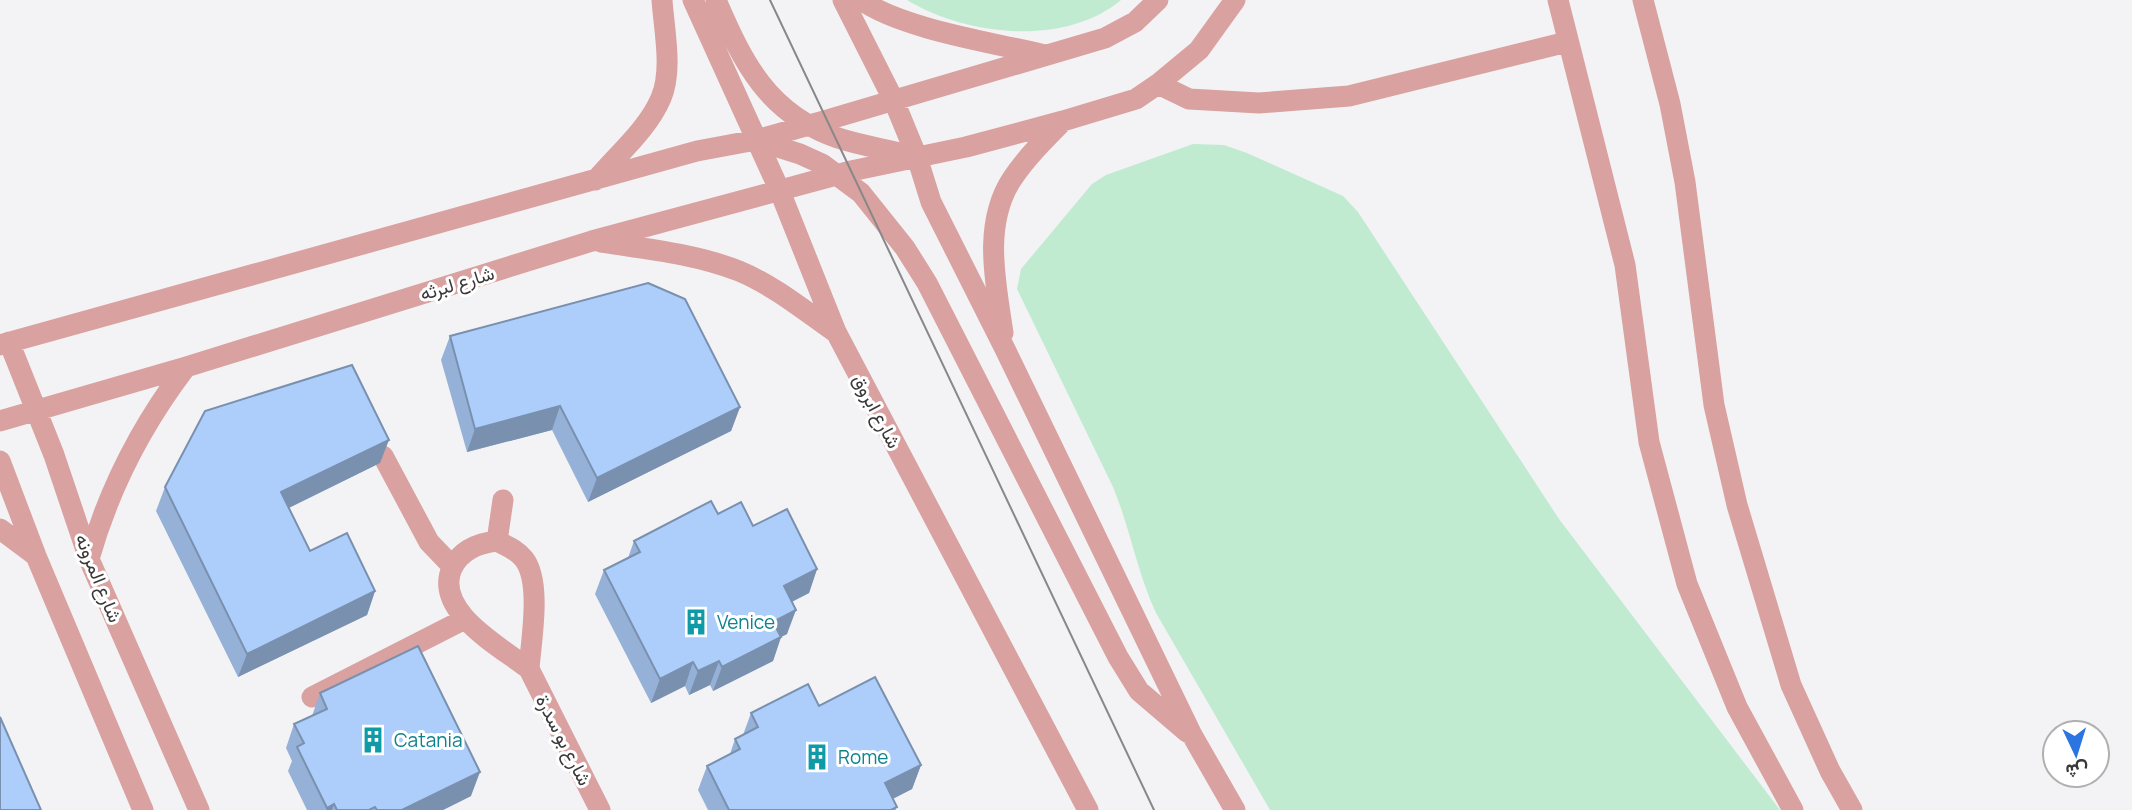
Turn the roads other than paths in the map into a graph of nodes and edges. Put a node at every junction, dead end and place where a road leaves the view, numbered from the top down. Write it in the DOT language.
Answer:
graph roads {
  1 [pos="662,0"];
  2 [pos="693,0"];
  3 [pos="716,0"];
  4 [pos="843,0"];
  5 [pos="862,0"];
  6 [pos="1158,0"];
  7 [pos="1235,0"];
  8 [pos="1558,0"];
  9 [pos="1643,0"];
  10 [pos="1567,42"];
  11 [pos="1047,55"];
  12 [pos="1158,85"];
  13 [pos="894,101"];
  14 [pos="1063,121"];
  15 [pos="809,125"];
  16 [pos="756,140"];
  17 [pos="917,157"];
  18 [pos="839,175"];
  19 [pos="596,180"];
  20 [pos="779,189"];
  21 [pos="592,241"];
  22 [pos="836,332"];
  23 [pos="4,343"];
  24 [pos="1005,349"];
  25 [pos="186,367"];
  26 [pos="36,410"];
  27 [pos="0,421"];
  28 [pos="383,456"];
  29 [pos="0,461"];
  30 [pos="503,500"];
  31 [pos="0,529"];
  32 [pos="497,541"];
  33 [pos="36,555"];
  34 [pos="89,559"];
  35 [pos="453,567"];
  36 [pos="465,619"];
  37 [pos="529,669"];
  38 [pos="312,697"];
  39 [pos="1192,735"];
  40 [pos="143,810"];
  41 [pos="199,810"];
  42 [pos="600,810"];
  43 [pos="1088,810"];
  44 [pos="1235,810"];
  45 [pos="1793,810"];
  46 [pos="1852,810"];
  1 -- 19 [label="street"];
  2 -- 16 [label="street, شارع ابروق"];
  3 -- 15 [label="street"];
  4 -- 13 [label="street"];
  5 -- 11 [label="street"];
  6 -- 11 [label="street"];
  7 -- 12 [label="street, شارع لبرثه"];
  8 -- 10 [label="street"];
  9 -- 46 [label="street"];
  10 -- 12 [label="street"];
  10 -- 45 [label="street"];
  11 -- 13 [label="street"];
  12 -- 14 [label="street, شارع لبرثه"];
  13 -- 15 [label="street"];
  13 -- 17 [label="street"];
  14 -- 17 [label="street, شارع لبرثه"];
  14 -- 24 [label="street"];
  15 -- 16 [label="street"];
  15 -- 17 [label="street"];
  16 -- 18 [label="street"];
  16 -- 19 [label="street"];
  16 -- 20 [label="street, شارع ابروق"];
  17 -- 18 [label="street, شارع لبرثه"];
  17 -- 24 [label="street"];
  18 -- 20 [label="street, شارع لبرثه"];
  18 -- 39 [label="street"];
  19 -- 23 [label="street"];
  20 -- 21 [label="street, شارع لبرثه"];
  20 -- 22 [label="street, شارع ابروق"];
  21 -- 22 [label="street"];
  21 -- 25 [label="street, شارع لبرثه"];
  22 -- 43 [label="street, شارع ابروق"];
  23 -- 26 [label="street, شارع المرونه"];
  24 -- 39 [label="street"];
  25 -- 26 [label="street, شارع لبرثه"];
  25 -- 34 [label="street"];
  26 -- 27 [label="street, شارع لبرثه"];
  26 -- 34 [label="street, شارع المرونه"];
  28 -- 35 [label="street"];
  29 -- 33 [label="street"];
  30 -- 32 [label="street"];
  31 -- 33 [label="street"];
  32 -- 35 [label="street"];
  32 -- 37 [label="street, شارع بو سدرة"];
  33 -- 40 [label="street"];
  34 -- 41 [label="street, شارع المرونه"];
  35 -- 36 [label="street, شارع بو سدرة"];
  36 -- 37 [label="street, شارع بو سدرة"];
  36 -- 38 [label="street"];
  37 -- 42 [label="street, شارع بو سدرة"];
  39 -- 44 [label="street"];
}
